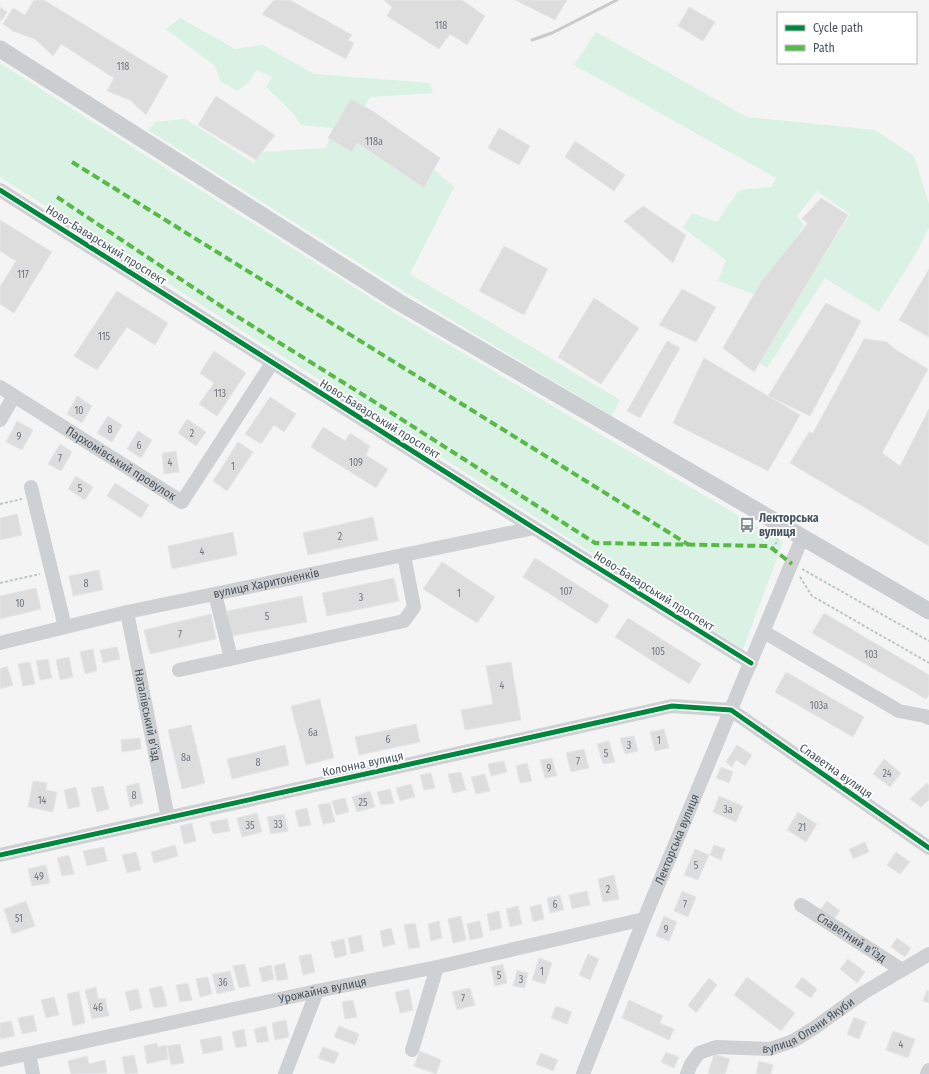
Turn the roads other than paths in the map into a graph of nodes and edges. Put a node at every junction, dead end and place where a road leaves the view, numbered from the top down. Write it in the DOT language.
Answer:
graph roads {
  1 [pos="0,49"];
  2 [pos="0,190"];
  3 [pos="272,362"];
  4 [pos="0,387"];
  5 [pos="14,396"];
  6 [pos="0,420"];
  7 [pos="33,492"];
  8 [pos="534,528"];
  9 [pos="802,538"];
  10 [pos="404,555"];
  11 [pos="215,594"];
  12 [pos="929,611"];
  13 [pos="127,612"];
  14 [pos="65,627"];
  15 [pos="764,632"];
  16 [pos="0,643"];
  17 [pos="231,658"];
  18 [pos="751,663"];
  19 [pos="179,670"];
  20 [pos="731,710"];
  21 [pos="928,715"];
  22 [pos="168,818"];
  23 [pos="929,848"];
  24 [pos="0,855"];
  25 [pos="801,905"];
  26 [pos="644,918"];
  27 [pos="929,954"];
  28 [pos="437,967"];
  29 [pos="902,970"];
  30 [pos="317,991"];
  31 [pos="412,1050"];
  32 [pos="29,1054"];
  33 [pos="0,1060"];
  34 [pos="929,1070"];
  35 [pos="33,1074"];
  36 [pos="285,1074"];
  37 [pos="583,1074"];
  38 [pos="687,1074"];
  39 [pos="927,1074"];
  1 -- 9 [label="main road"];
  2 -- 3 [label="street, Ново-Баварський проспект"];
  3 -- 5 [label="street, Пархомівський провулок"];
  3 -- 8 [label="street, Ново-Баварський проспект"];
  4 -- 5 [label="street, Пархомівський провулок"];
  5 -- 6 [label="street"];
  7 -- 14 [label="street"];
  8 -- 10 [label="street, вулиця Харитоненків"];
  8 -- 18 [label="street, Ново-Баварський проспект"];
  9 -- 12 [label="main road"];
  9 -- 15 [label="street, Лекторська вулиця"];
  10 -- 11 [label="street, вулиця Харитоненків"];
  10 -- 17 [label="street"];
  11 -- 13 [label="street, вулиця Харитоненків"];
  11 -- 17 [label="street"];
  13 -- 14 [label="street, вулиця Харитоненків"];
  13 -- 22 [label="street, Наталівський в'їзд"];
  14 -- 16 [label="street, вулиця Харитоненків"];
  15 -- 18 [label="street, Лекторська вулиця"];
  15 -- 21 [label="street"];
  17 -- 19 [label="street"];
  18 -- 20 [label="street, Лекторська вулиця"];
  20 -- 22 [label="street, Колонна вулиця"];
  20 -- 23 [label="street, Славетна вулиця"];
  20 -- 26 [label="street, Лекторська вулиця"];
  22 -- 24 [label="street, Колонна вулиця"];
  25 -- 29 [label="street, Славетний в'їзд"];
  26 -- 28 [label="street, Урожайна вулиця"];
  26 -- 37 [label="street, Лекторська вулиця"];
  27 -- 29 [label="street, вулиця Олени Якуби"];
  28 -- 30 [label="street, Урожайна вулиця"];
  28 -- 31 [label="street"];
  29 -- 38 [label="street, вулиця Олени Якуби"];
  30 -- 32 [label="street, Урожайна вулиця"];
  30 -- 36 [label="street"];
  32 -- 33 [label="street, Урожайна вулиця"];
  32 -- 35 [label="street"];
  34 -- 39 [label="street"];
}
